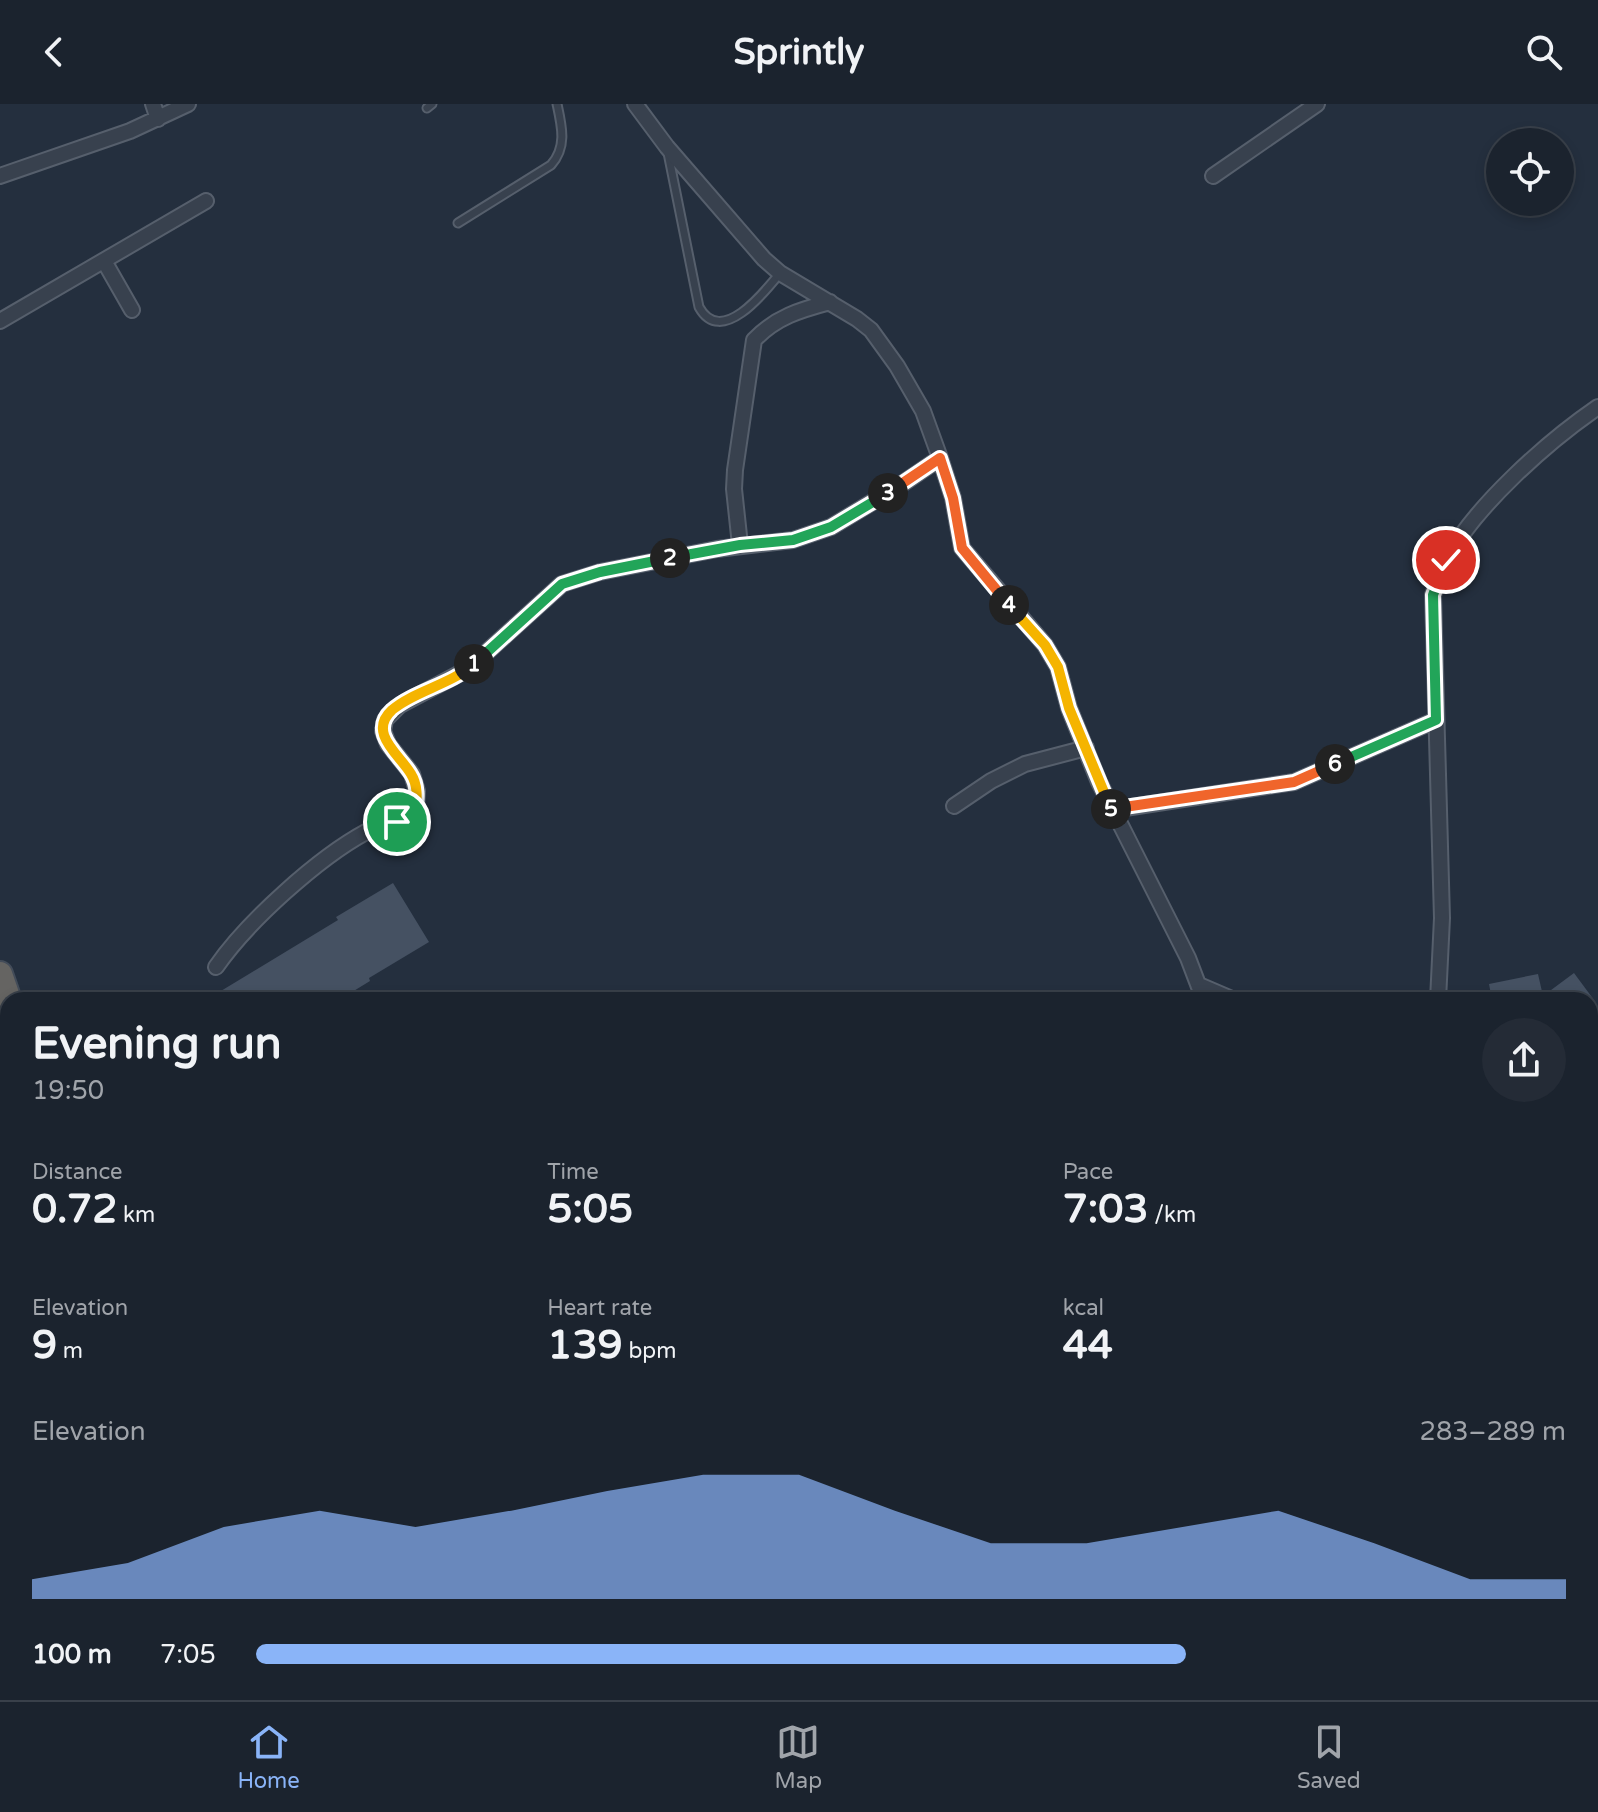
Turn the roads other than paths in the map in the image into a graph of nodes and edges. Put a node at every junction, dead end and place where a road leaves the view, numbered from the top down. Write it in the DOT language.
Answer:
graph roads {
  1 [pos="153,104"];
  2 [pos="188,104"];
  3 [pos="557,104"];
  4 [pos="635,104"];
  5 [pos="1317,104"];
  6 [pos="158,119"];
  7 [pos="667,147"];
  8 [pos="0,176"];
  9 [pos="1213,176"];
  10 [pos="206,201"];
  11 [pos="458,223"];
  12 [pos="104,261"];
  13 [pos="780,273"];
  14 [pos="830,302"];
  15 [pos="132,310"];
  16 [pos="0,321"];
  17 [pos="1598,407"];
  18 [pos="940,458"];
  19 [pos="740,545"];
  20 [pos="1436,720"];
  21 [pos="1086,748"];
  22 [pos="954,806"];
  23 [pos="1112,810"];
  24 [pos="216,967"];
  25 [pos="1199,985"];
  26 [pos="1201,992"];
  27 [pos="1215,992"];
  28 [pos="1438,992"];
  1 -- 6 [label="street"];
  2 -- 6 [label="street"];
  3 -- 11 [label="lane"];
  4 -- 7 [label="street"];
  5 -- 9 [label="street"];
  6 -- 8 [label="street"];
  7 -- 13 [label="street"];
  7 -- 13 [label="lane"];
  10 -- 12 [label="street"];
  12 -- 15 [label="street"];
  12 -- 16 [label="street"];
  13 -- 14 [label="street"];
  14 -- 18 [label="street"];
  14 -- 19 [label="street"];
  17 -- 20 [label="street"];
  18 -- 19 [label="street"];
  18 -- 21 [label="street"];
  19 -- 24 [label="street"];
  20 -- 23 [label="street"];
  20 -- 28 [label="street"];
  21 -- 22 [label="street"];
  21 -- 23 [label="street"];
  23 -- 25 [label="street"];
  25 -- 26 [label="street"];
  25 -- 27 [label="street"];
}
